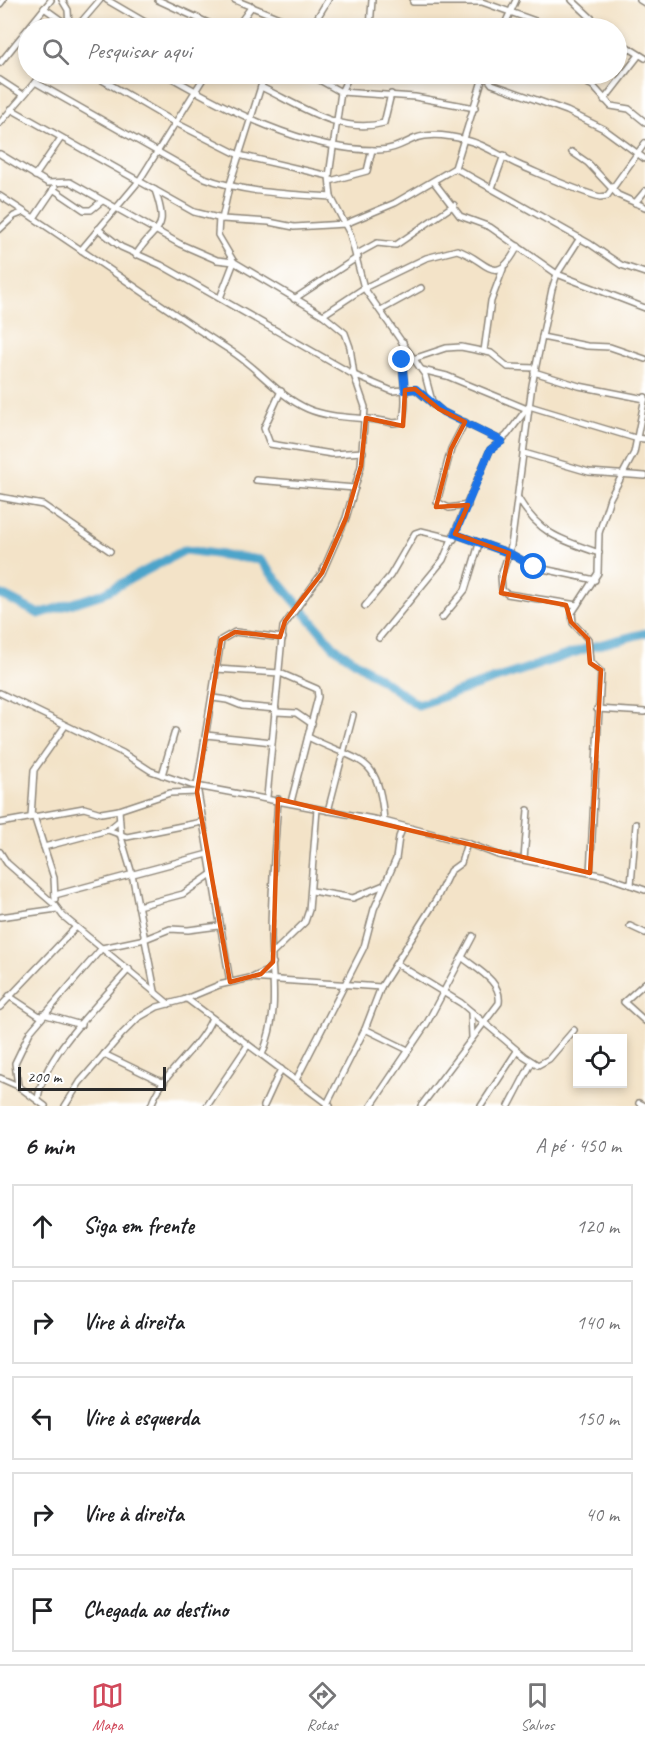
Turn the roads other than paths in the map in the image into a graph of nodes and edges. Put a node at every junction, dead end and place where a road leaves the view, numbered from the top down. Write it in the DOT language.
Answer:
graph roads {
  1 [pos="51,0"];
  2 [pos="62,0"];
  3 [pos="100,0"];
  4 [pos="107,0"];
  5 [pos="160,0"];
  6 [pos="235,0"];
  7 [pos="328,0"];
  8 [pos="372,0"];
  9 [pos="516,0"];
  10 [pos="572,0"];
  11 [pos="640,0"];
  12 [pos="482,1"];
  13 [pos="413,2"];
  14 [pos="645,3"];
  15 [pos="252,6"];
  16 [pos="44,8"];
  17 [pos="511,11"];
  18 [pos="36,18"];
  19 [pos="60,18"];
  20 [pos="71,18"];
  21 [pos="84,18"];
  22 [pos="138,18"];
  23 [pos="198,18"];
  24 [pos="243,18"];
  25 [pos="279,18"];
  26 [pos="317,18"];
  27 [pos="371,18"];
  28 [pos="508,18"];
  29 [pos="529,18"];
  30 [pos="590,18"];
  31 [pos="18,40"];
  32 [pos="627,47"];
  33 [pos="642,57"];
  34 [pos="0,63"];
  35 [pos="627,74"];
  36 [pos="0,80"];
  37 [pos="33,84"];
  38 [pos="38,84"];
  39 [pos="109,84"];
  40 [pos="182,84"];
  41 [pos="199,84"];
  42 [pos="262,84"];
  43 [pos="327,84"];
  44 [pos="345,84"];
  45 [pos="480,84"];
  46 [pos="492,84"];
  47 [pos="589,84"];
  48 [pos="618,84"];
  49 [pos="261,87"];
  50 [pos="194,91"];
  51 [pos="341,92"];
  52 [pos="391,94"];
  53 [pos="23,95"];
  54 [pos="604,100"];
  55 [pos="474,108"];
  56 [pos="11,109"];
  57 [pos="250,118"];
  58 [pos="174,122"];
  59 [pos="645,122"];
  60 [pos="0,123"];
  61 [pos="336,123"];
  62 [pos="61,138"];
  63 [pos="465,140"];
  64 [pos="645,143"];
  65 [pos="333,144"];
  66 [pos="372,150"];
  67 [pos="155,152"];
  68 [pos="572,152"];
  69 [pos="0,154"];
  70 [pos="636,154"];
  71 [pos="239,155"];
  72 [pos="504,155"];
  73 [pos="645,159"];
  74 [pos="455,168"];
  75 [pos="35,176"];
  76 [pos="329,178"];
  77 [pos="139,181"];
  78 [pos="434,182"];
  79 [pos="58,183"];
  80 [pos="229,187"];
  81 [pos="492,188"];
  82 [pos="53,189"];
  83 [pos="612,189"];
  84 [pos="155,190"];
  85 [pos="645,191"];
  86 [pos="0,196"];
  87 [pos="331,197"];
  88 [pos="102,201"];
  89 [pos="634,203"];
  90 [pos="14,205"];
  91 [pos="454,205"];
  92 [pos="645,207"];
  93 [pos="116,208"];
  94 [pos="24,212"];
  95 [pos="14,216"];
  96 [pos="34,218"];
  97 [pos="220,218"];
  98 [pos="345,225"];
  99 [pos="0,229"];
  100 [pos="98,229"];
  101 [pos="157,232"];
  102 [pos="580,238"];
  103 [pos="518,246"];
  104 [pos="81,250"];
  105 [pos="136,255"];
  106 [pos="358,256"];
  107 [pos="234,262"];
  108 [pos="502,268"];
  109 [pos="645,273"];
  110 [pos="558,274"];
  111 [pos="364,288"];
  112 [pos="421,288"];
  113 [pos="220,298"];
  114 [pos="294,299"];
  115 [pos="645,308"];
  116 [pos="381,310"];
  117 [pos="323,315"];
  118 [pos="542,337"];
  119 [pos="403,342"];
  120 [pos="484,351"];
  121 [pos="413,359"];
  122 [pos="645,359"];
  123 [pos="422,370"];
  124 [pos="535,370"];
  125 [pos="354,375"];
  126 [pos="405,390"];
  127 [pos="281,391"];
  128 [pos="645,398"];
  129 [pos="433,405"];
  130 [pos="527,407"];
  131 [pos="366,418"];
  132 [pos="465,422"];
  133 [pos="635,438"];
  134 [pos="645,439"];
  135 [pos="502,441"];
  136 [pos="363,452"];
  137 [pos="524,453"];
  138 [pos="622,475"];
  139 [pos="645,476"];
  140 [pos="256,480"];
  141 [pos="355,488"];
  142 [pos="0,497"];
  143 [pos="518,498"];
  144 [pos="468,505"];
  145 [pos="454,536"];
  146 [pos="478,544"];
  147 [pos="110,551"];
  148 [pos="509,553"];
  149 [pos="599,553"];
  150 [pos="595,580"];
  151 [pos="566,605"];
  152 [pos="578,605"];
  153 [pos="365,606"];
  154 [pos="572,613"];
  155 [pos="442,618"];
  156 [pos="283,638"];
  157 [pos="379,638"];
  158 [pos="216,669"];
  159 [pos="280,674"];
  160 [pos="0,693"];
  161 [pos="213,698"];
  162 [pos="597,709"];
  163 [pos="276,711"];
  164 [pos="645,712"];
  165 [pos="353,715"];
  166 [pos="312,724"];
  167 [pos="65,726"];
  168 [pos="175,731"];
  169 [pos="206,735"];
  170 [pos="308,737"];
  171 [pos="272,742"];
  172 [pos="341,754"];
  173 [pos="162,775"];
  174 [pos="197,789"];
  175 [pos="267,797"];
  176 [pos="278,800"];
  177 [pos="291,802"];
  178 [pos="317,809"];
  179 [pos="119,810"];
  180 [pos="528,810"];
  181 [pos="328,811"];
  182 [pos="32,817"];
  183 [pos="118,821"];
  184 [pos="384,821"];
  185 [pos="202,822"];
  186 [pos="0,823"];
  187 [pos="636,824"];
  188 [pos="403,827"];
  189 [pos="108,830"];
  190 [pos="121,837"];
  191 [pos="467,843"];
  192 [pos="44,847"];
  193 [pos="0,852"];
  194 [pos="208,854"];
  195 [pos="524,859"];
  196 [pos="590,873"];
  197 [pos="132,874"];
  198 [pos="210,875"];
  199 [pos="384,885"];
  200 [pos="631,885"];
  201 [pos="645,890"];
  202 [pos="312,891"];
  203 [pos="56,895"];
  204 [pos="138,906"];
  205 [pos="56,907"];
  206 [pos="0,917"];
  207 [pos="219,926"];
  208 [pos="630,926"];
  209 [pos="76,927"];
  210 [pos="645,933"];
  211 [pos="473,936"];
  212 [pos="145,939"];
  213 [pos="102,948"];
  214 [pos="272,954"];
  215 [pos="462,957"];
  216 [pos="273,962"];
  217 [pos="397,964"];
  218 [pos="129,969"];
  219 [pos="250,978"];
  220 [pos="274,980"];
  221 [pos="230,982"];
  222 [pos="645,983"];
  223 [pos="346,984"];
  224 [pos="381,987"];
  225 [pos="443,991"];
  226 [pos="155,992"];
  227 [pos="9,996"];
  228 [pos="187,999"];
  229 [pos="169,1004"];
  230 [pos="0,1007"];
  231 [pos="471,1011"];
  232 [pos="42,1015"];
  233 [pos="212,1018"];
  234 [pos="645,1021"];
  235 [pos="485,1023"];
  236 [pos="81,1025"];
  237 [pos="365,1029"];
  238 [pos="574,1030"];
  239 [pos="472,1037"];
  240 [pos="248,1045"];
  241 [pos="408,1050"];
  242 [pos="517,1051"];
  243 [pos="104,1054"];
  244 [pos="262,1055"];
  245 [pos="532,1062"];
  246 [pos="281,1069"];
  247 [pos="0,1078"];
  248 [pos="296,1080"];
  249 [pos="164,1083"];
  250 [pos="18,1086"];
  251 [pos="38,1100"];
  252 [pos="328,1105"];
  253 [pos="45,1106"];
  254 [pos="65,1106"];
  255 [pos="151,1106"];
  256 [pos="207,1106"];
  257 [pos="264,1106"];
  258 [pos="371,1106"];
  259 [pos="421,1106"];
  260 [pos="481,1106"];
  261 [pos="509,1106"];
  1 -- 16 [label="street"];
  2 -- 20 [label="street"];
  3 -- 21 [label="street"];
  4 -- 22 [label="street"];
  5 -- 23 [label="street"];
  6 -- 15 [label="street"];
  7 -- 26 [label="street"];
  8 -- 27 [label="street"];
  9 -- 17 [label="street"];
  10 -- 30 [label="street"];
  11 -- 14 [label="street"];
  12 -- 13 [label="street"];
  12 -- 17 [label="street"];
  15 -- 24 [label="street"];
  15 -- 25 [label="street"];
  16 -- 18 [label="street"];
  16 -- 19 [label="street"];
  17 -- 28 [label="street"];
  17 -- 29 [label="street"];
  31 -- 34 [label="street"];
  32 -- 33 [label="street"];
  33 -- 35 [label="street"];
  36 -- 53 [label="street"];
  37 -- 53 [label="street"];
  38 -- 67 [label="street"];
  39 -- 58 [label="street"];
  40 -- 50 [label="street"];
  41 -- 50 [label="street"];
  42 -- 49 [label="street"];
  43 -- 51 [label="street"];
  44 -- 51 [label="street"];
  45 -- 55 [label="street"];
  46 -- 70 [label="street"];
  47 -- 54 [label="street"];
  48 -- 54 [label="street"];
  49 -- 57 [label="street"];
  49 -- 61 [label="street"];
  50 -- 57 [label="street"];
  50 -- 58 [label="street"];
  51 -- 52 [label="street"];
  51 -- 61 [label="street"];
  52 -- 55 [label="street"];
  52 -- 61 [label="street"];
  53 -- 56 [label="street"];
  54 -- 59 [label="street"];
  55 -- 63 [label="street"];
  56 -- 60 [label="street"];
  56 -- 62 [label="street"];
  57 -- 65 [label="street"];
  57 -- 71 [label="street"];
  58 -- 67 [label="street"];
  58 -- 71 [label="street"];
  61 -- 65 [label="street"];
  62 -- 75 [label="street"];
  62 -- 77 [label="street"];
  63 -- 66 [label="street"];
  63 -- 72 [label="street"];
  63 -- 74 [label="street"];
  64 -- 70 [label="street"];
  65 -- 66 [label="street"];
  65 -- 76 [label="street"];
  66 -- 76 [label="street"];
  67 -- 77 [label="street"];
  67 -- 80 [label="street"];
  68 -- 83 [label="street"];
  69 -- 75 [label="street"];
  70 -- 73 [label="street"];
  70 -- 83 [label="street"];
  71 -- 76 [label="street"];
  71 -- 80 [label="street"];
  72 -- 81 [label="street"];
  72 -- 83 [label="street"];
  74 -- 78 [label="street"];
  74 -- 81 [label="street"];
  75 -- 79 [label="street"];
  76 -- 87 [label="street"];
  77 -- 84 [label="street"];
  77 -- 93 [label="street"];
  78 -- 91 [label="street"];
  78 -- 98 [label="street"];
  79 -- 82 [label="street"];
  79 -- 88 [label="street"];
  80 -- 87 [label="street"];
  80 -- 97 [label="street"];
  81 -- 102 [label="street"];
  82 -- 88 [label="street"];
  82 -- 96 [label="street"];
  83 -- 89 [label="street"];
  84 -- 97 [label="street"];
  84 -- 101 [label="street"];
  85 -- 89 [label="street"];
  86 -- 90 [label="street"];
  87 -- 98 [label="street"];
  88 -- 93 [label="street"];
  89 -- 92 [label="street"];
  90 -- 94 [label="street"];
  90 -- 95 [label="street"];
  91 -- 103 [label="street"];
  91 -- 106 [label="street"];
  93 -- 100 [label="street"];
  93 -- 101 [label="street"];
  94 -- 95 [label="street"];
  94 -- 96 [label="street"];
  95 -- 99 [label="street"];
  96 -- 104 [label="street"];
  97 -- 98 [label="street"];
  97 -- 107 [label="street"];
  98 -- 106 [label="street"];
  100 -- 104 [label="street"];
  100 -- 105 [label="street"];
  101 -- 105 [label="street"];
  101 -- 107 [label="street"];
  102 -- 109 [label="street"];
  102 -- 110 [label="street"];
  103 -- 108 [label="street"];
  103 -- 110 [label="street"];
  104 -- 127 [label="street"];
  105 -- 113 [label="street"];
  106 -- 111 [label="street"];
  106 -- 114 [label="street"];
  107 -- 113 [label="street"];
  107 -- 114 [label="street"];
  108 -- 111 [label="street"];
  108 -- 120 [label="street"];
  110 -- 115 [label="street"];
  110 -- 118 [label="street"];
  111 -- 116 [label="street"];
  111 -- 117 [label="street"];
  112 -- 116 [label="street"];
  113 -- 125 [label="street"];
  114 -- 117 [label="street"];
  116 -- 119 [label="street"];
  117 -- 125 [label="street"];
  118 -- 122 [label="street"];
  118 -- 124 [label="street"];
  119 -- 121 [label="street"];
  119 -- 126 [label="street"];
  120 -- 121 [label="street"];
  120 -- 124 [label="street"];
  121 -- 123 [label="street"];
  123 -- 129 [label="street"];
  123 -- 130 [label="street"];
  124 -- 128 [label="street"];
  124 -- 130 [label="street"];
  125 -- 126 [label="street"];
  125 -- 131 [label="street"];
  126 -- 129 [label="street"];
  126 -- 131 [label="street"];
  127 -- 131 [label="street"];
  127 -- 136 [label="street"];
  128 -- 133 [label="street"];
  129 -- 132 [label="street"];
  130 -- 133 [label="street"];
  130 -- 135 [label="street"];
  130 -- 137 [label="street"];
  131 -- 136 [label="street"];
  132 -- 135 [label="street"];
  132 -- 144 [label="street"];
  133 -- 134 [label="street"];
  133 -- 138 [label="street"];
  135 -- 144 [label="street"];
  136 -- 141 [label="street"];
  137 -- 138 [label="street"];
  137 -- 143 [label="street"];
  138 -- 139 [label="street"];
  138 -- 149 [label="street"];
  140 -- 141 [label="street"];
  141 -- 156 [label="street"];
  142 -- 147 [label="street"];
  143 -- 148 [label="street"];
  143 -- 149 [label="street"];
  144 -- 145 [label="street"];
  145 -- 146 [label="street"];
  145 -- 153 [label="street"];
  145 -- 157 [label="street"];
  146 -- 148 [label="street"];
  146 -- 155 [label="street"];
  148 -- 150 [label="street"];
  148 -- 151 [label="street"];
  149 -- 150 [label="street"];
  150 -- 152 [label="street"];
  151 -- 152 [label="street"];
  151 -- 154 [label="street"];
  152 -- 154 [label="street"];
  154 -- 162 [label="street"];
  156 -- 158 [label="street"];
  156 -- 159 [label="street"];
  158 -- 159 [label="street"];
  158 -- 161 [label="street"];
  159 -- 163 [label="street"];
  159 -- 166 [label="street"];
  160 -- 167 [label="street"];
  161 -- 163 [label="street"];
  161 -- 169 [label="street"];
  162 -- 164 [label="street"];
  162 -- 196 [label="street"];
  163 -- 166 [label="street"];
  163 -- 171 [label="street"];
  165 -- 172 [label="street"];
  166 -- 170 [label="street"];
  167 -- 173 [label="street"];
  167 -- 182 [label="street"];
  168 -- 173 [label="street"];
  169 -- 171 [label="street"];
  169 -- 174 [label="street"];
  170 -- 172 [label="street"];
  170 -- 177 [label="street"];
  171 -- 175 [label="street"];
  172 -- 181 [label="street"];
  172 -- 184 [label="street"];
  173 -- 174 [label="street"];
  174 -- 175 [label="street"];
  174 -- 179 [label="street"];
  174 -- 185 [label="street"];
  175 -- 176 [label="street"];
  176 -- 177 [label="street"];
  176 -- 214 [label="street"];
  177 -- 178 [label="street"];
  178 -- 181 [label="street"];
  178 -- 202 [label="street"];
  179 -- 182 [label="street"];
  179 -- 183 [label="street"];
  180 -- 195 [label="street"];
  181 -- 184 [label="street"];
  182 -- 186 [label="street"];
  182 -- 192 [label="street"];
  183 -- 189 [label="street"];
  183 -- 190 [label="street"];
  184 -- 188 [label="street"];
  185 -- 190 [label="street"];
  185 -- 194 [label="street"];
  187 -- 200 [label="street"];
  188 -- 191 [label="street"];
  188 -- 199 [label="street"];
  189 -- 190 [label="street"];
  189 -- 192 [label="street"];
  190 -- 197 [label="street"];
  191 -- 195 [label="street"];
  191 -- 217 [label="street"];
  192 -- 203 [label="street"];
  193 -- 205 [label="street"];
  194 -- 197 [label="street"];
  194 -- 198 [label="street"];
  195 -- 196 [label="street"];
  196 -- 200 [label="street"];
  197 -- 203 [label="street"];
  197 -- 204 [label="street"];
  198 -- 204 [label="street"];
  198 -- 207 [label="street"];
  199 -- 202 [label="street"];
  199 -- 223 [label="street"];
  200 -- 201 [label="street"];
  202 -- 214 [label="street"];
  203 -- 205 [label="street"];
  204 -- 212 [label="street"];
  205 -- 206 [label="street"];
  205 -- 209 [label="street"];
  207 -- 212 [label="street"];
  207 -- 221 [label="street"];
  208 -- 210 [label="street"];
  209 -- 213 [label="street"];
  209 -- 227 [label="street"];
  211 -- 215 [label="street"];
  212 -- 213 [label="street"];
  212 -- 226 [label="street"];
  213 -- 218 [label="street"];
  213 -- 232 [label="street"];
  214 -- 216 [label="street"];
  215 -- 225 [label="street"];
  215 -- 235 [label="street"];
  216 -- 219 [label="street"];
  216 -- 220 [label="street"];
  217 -- 224 [label="street"];
  217 -- 225 [label="street"];
  218 -- 226 [label="street"];
  218 -- 236 [label="street"];
  219 -- 220 [label="street"];
  219 -- 221 [label="street"];
  220 -- 223 [label="street"];
  220 -- 244 [label="street"];
  221 -- 228 [label="street"];
  222 -- 234 [label="street"];
  223 -- 224 [label="street"];
  223 -- 248 [label="street"];
  224 -- 237 [label="street"];
  225 -- 231 [label="street"];
  225 -- 241 [label="street"];
  226 -- 229 [label="street"];
  227 -- 230 [label="street"];
  227 -- 232 [label="street"];
  228 -- 229 [label="street"];
  228 -- 233 [label="street"];
  229 -- 243 [label="street"];
  231 -- 235 [label="street"];
  231 -- 239 [label="street"];
  232 -- 236 [label="street"];
  232 -- 250 [label="street"];
  233 -- 240 [label="street"];
  233 -- 249 [label="street"];
  235 -- 239 [label="street"];
  235 -- 242 [label="street"];
  236 -- 251 [label="street"];
  237 -- 241 [label="street"];
  237 -- 252 [label="street"];
  238 -- 245 [label="street"];
  239 -- 259 [label="street"];
  240 -- 244 [label="street"];
  240 -- 256 [label="street"];
  241 -- 258 [label="street"];
  242 -- 245 [label="street"];
  242 -- 260 [label="street"];
  243 -- 249 [label="street"];
  243 -- 254 [label="street"];
  244 -- 246 [label="street"];
  245 -- 261 [label="street"];
  246 -- 248 [label="street"];
  246 -- 257 [label="street"];
  247 -- 250 [label="street"];
  248 -- 252 [label="street"];
  249 -- 255 [label="street"];
  250 -- 251 [label="street"];
  251 -- 253 [label="street"];
}
